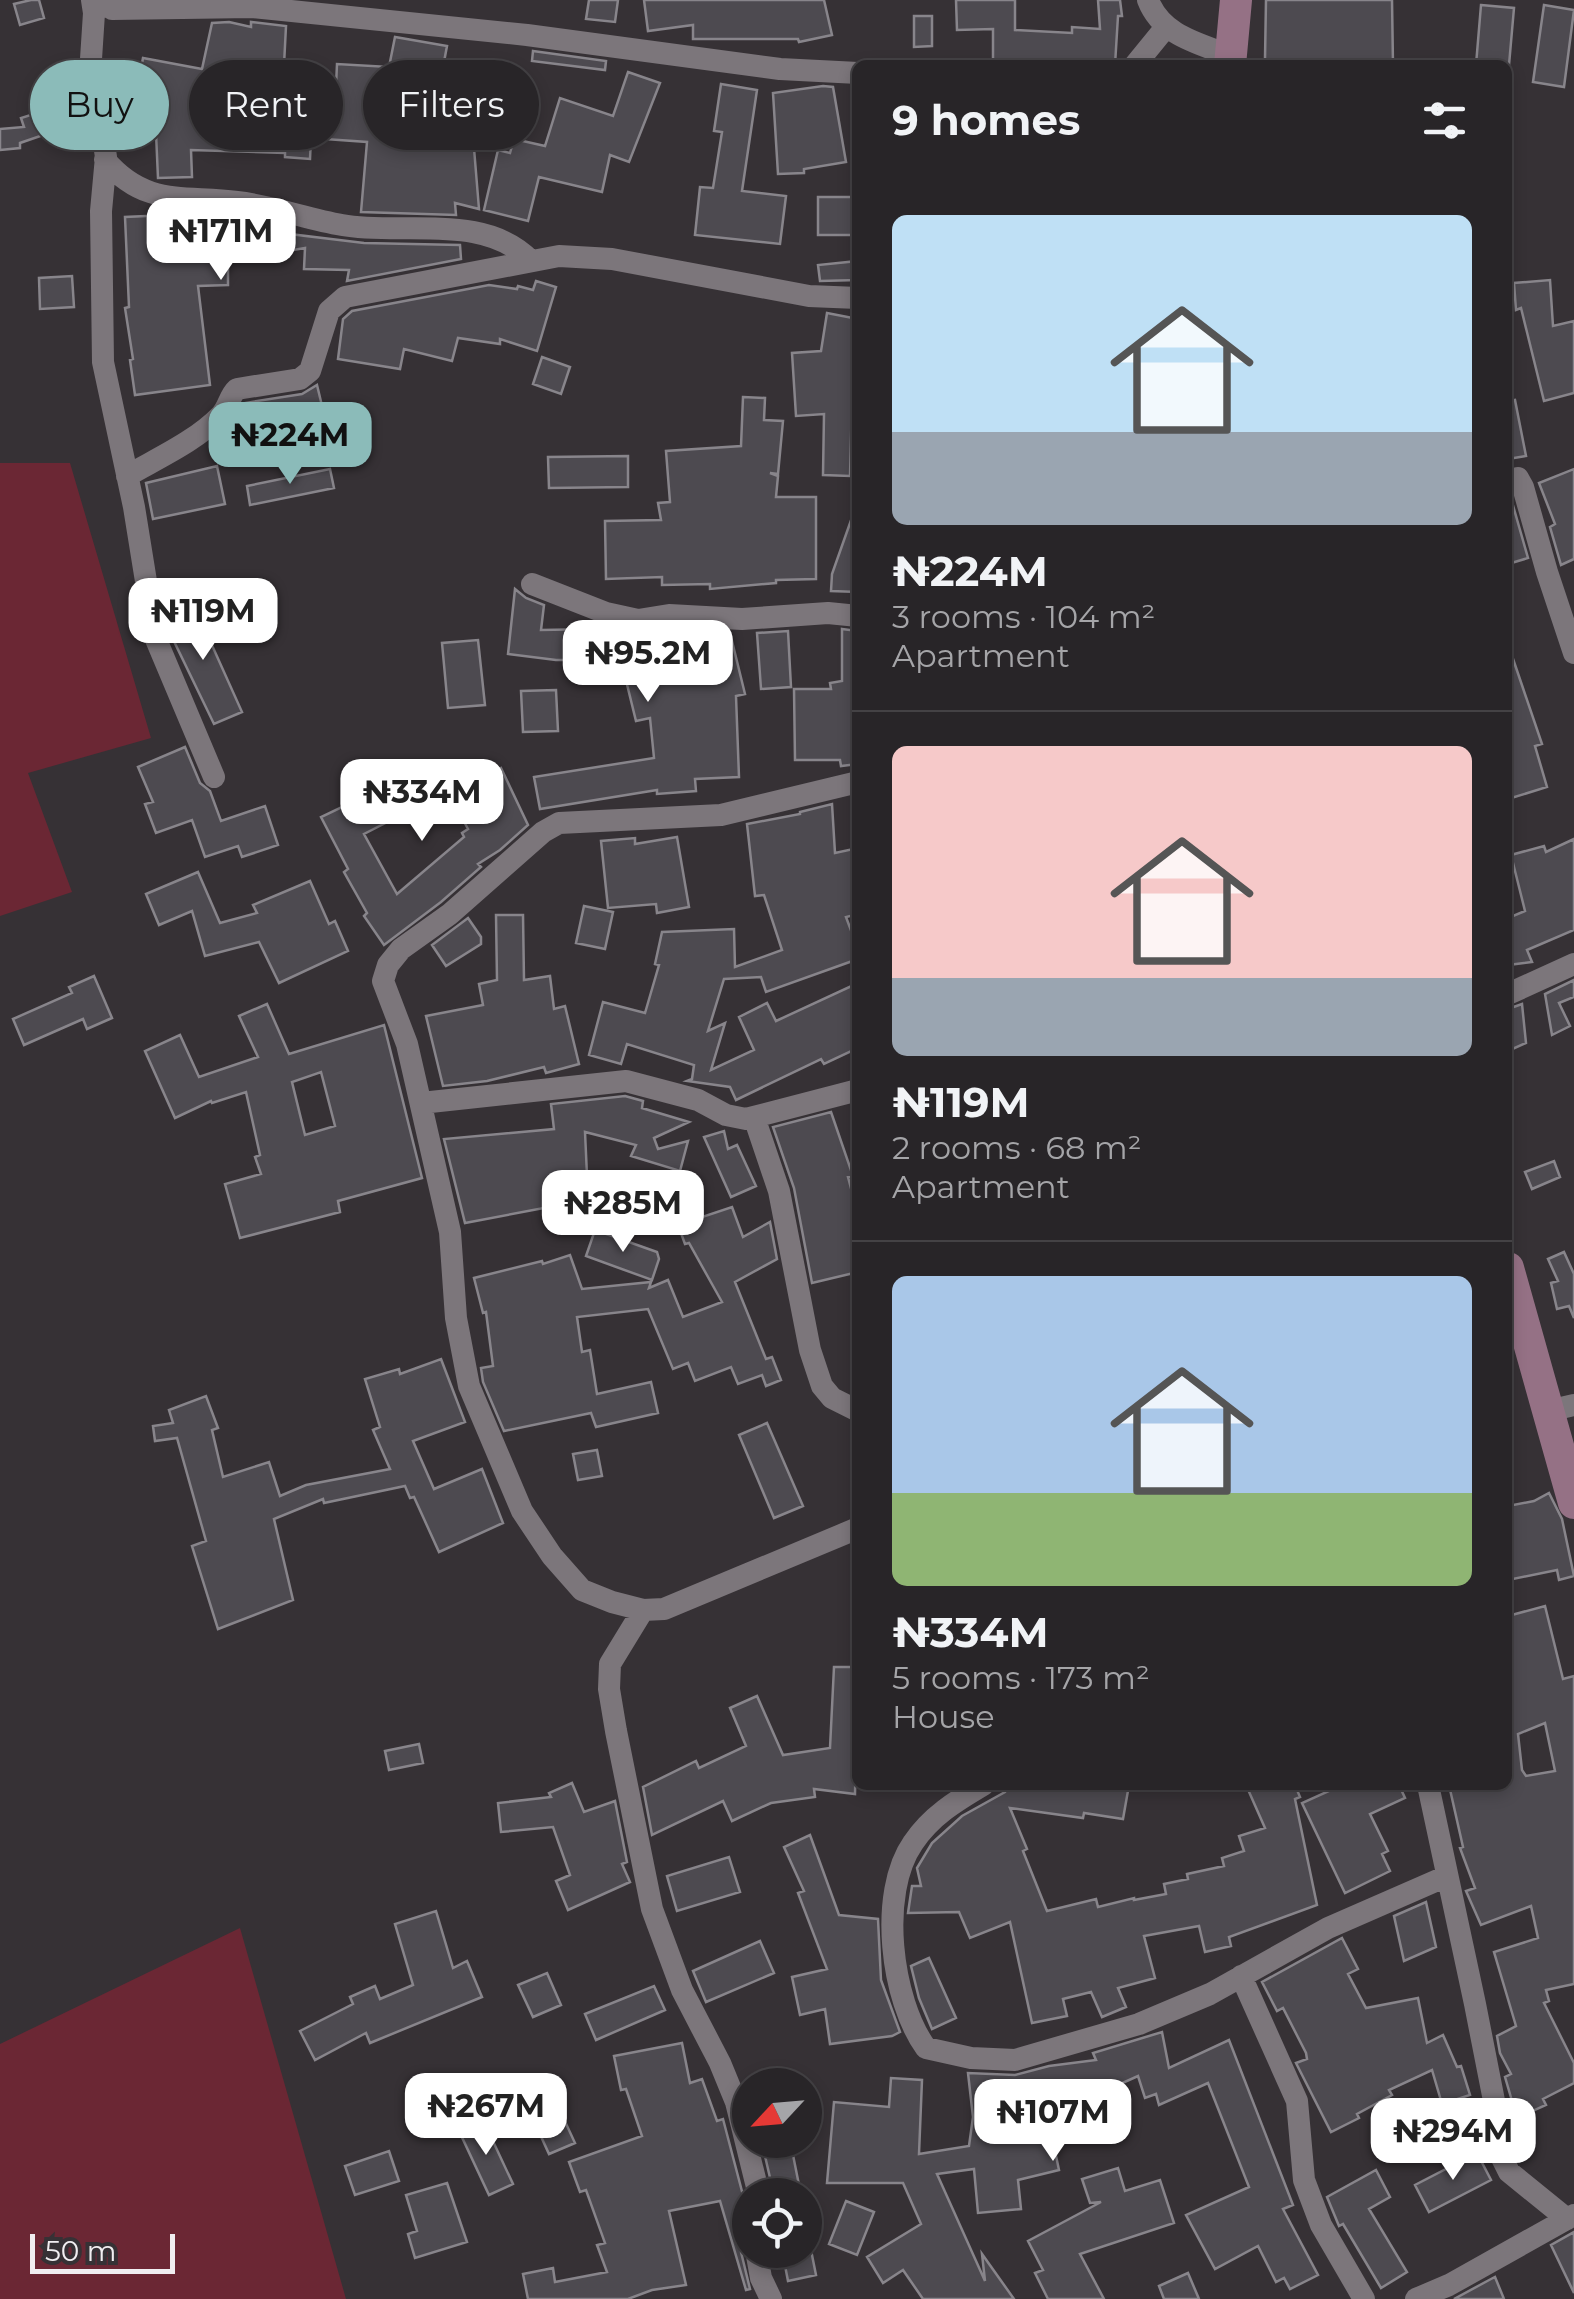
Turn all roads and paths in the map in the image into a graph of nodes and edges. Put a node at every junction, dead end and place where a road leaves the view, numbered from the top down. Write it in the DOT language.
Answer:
graph roads {
  1 [pos="1148,0"];
  2 [pos="1236,0"];
  3 [pos="99,8"];
  4 [pos="1166,27"];
  5 [pos="1139,60"];
  6 [pos="1231,60"];
  7 [pos="852,73"];
  8 [pos="106,160"];
  9 [pos="530,262"];
  10 [pos="852,298"];
  11 [pos="127,476"];
  12 [pos="1512,479"];
  13 [pos="532,584"];
  14 [pos="852,615"];
  15 [pos="1574,652"];
  16 [pos="214,777"];
  17 [pos="852,783"];
  18 [pos="1574,964"];
  19 [pos="1512,992"];
  20 [pos="852,1092"];
  21 [pos="421,1102"];
  22 [pos="754,1117"];
  23 [pos="1512,1279"];
  24 [pos="852,1407"];
  25 [pos="1561,1408"];
  26 [pos="1574,1503"];
  27 [pos="852,1531"];
  28 [pos="643,1610"];
  29 [pos="975,1790"];
  30 [pos="1429,1790"];
  31 [pos="1447,1876"];
  32 [pos="1241,1976"];
  33 [pos="755,2178"];
  34 [pos="1570,2217"];
  35 [pos="759,2268"];
  36 [pos="771,2299"];
  37 [pos="1364,2299"];
  38 [pos="1416,2299"];
  1 -- 4 [label="street"];
  2 -- 6 [label="street"];
  3 -- 7 [label="street"];
  3 -- 8 [label="street"];
  4 -- 5 [label="street"];
  4 -- 6 [label="street"];
  8 -- 9 [label="street"];
  8 -- 11 [label="street"];
  9 -- 10 [label="street"];
  9 -- 11 [label="street"];
  11 -- 16 [label="street"];
  12 -- 15 [label="street"];
  13 -- 14 [label="street"];
  17 -- 21 [label="street"];
  18 -- 19 [label="street"];
  20 -- 22 [label="street"];
  21 -- 22 [label="street"];
  21 -- 28 [label="street"];
  22 -- 24 [label="street"];
  23 -- 25 [label="street"];
  25 -- 26 [label="street"];
  27 -- 28 [label="street"];
  28 -- 33 [label="street"];
  29 -- 32 [label="street"];
  30 -- 31 [label="street"];
  31 -- 32 [label="street"];
  31 -- 34 [label="street"];
  32 -- 37 [label="street"];
  34 -- 38 [label="street"];
  35 -- 36 [label="street"];
}
